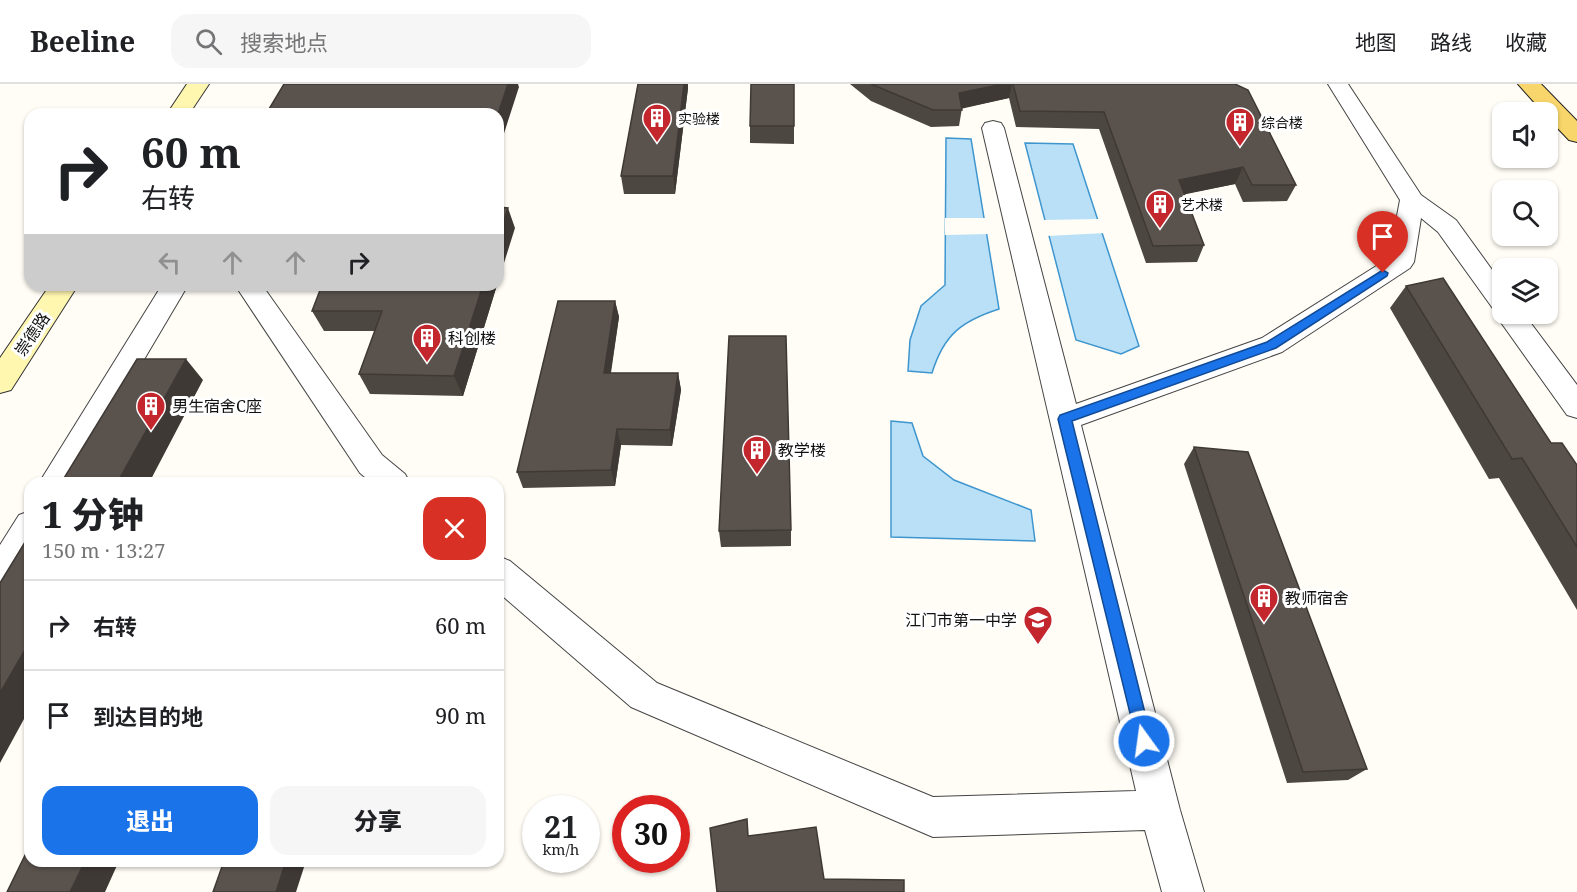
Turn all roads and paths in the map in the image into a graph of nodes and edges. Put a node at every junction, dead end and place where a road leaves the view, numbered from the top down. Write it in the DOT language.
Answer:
graph roads {
  1 [pos="198,84"];
  2 [pos="1338,84"];
  3 [pos="1529,84"];
  4 [pos="182,108"];
  5 [pos="993,128"];
  6 [pos="1577,135"];
  7 [pos="1412,200"];
  8 [pos="1492,289"];
  9 [pos="60,291"];
  10 [pos="171,291"];
  11 [pos="252,291"];
  12 [pos="1517,324"];
  13 [pos="0,382"];
  14 [pos="1577,407"];
  15 [pos="1065,419"];
  16 [pos="59,477"];
  17 [pos="387,477"];
  18 [pos="24,535"];
  19 [pos="0,574"];
  20 [pos="504,576"];
  21 [pos="1160,810"];
  22 [pos="1183,892"];
  1 -- 4 [label="street"];
  2 -- 7 [label="street"];
  3 -- 6 [label="main road"];
  5 -- 15 [label="street"];
  7 -- 8 [label="street"];
  7 -- 15 [label="street"];
  9 -- 13 [label="street, 崇德路"];
  10 -- 16 [label="street"];
  11 -- 17 [label="street"];
  12 -- 14 [label="street"];
  15 -- 21 [label="street"];
  18 -- 19 [label="street"];
  20 -- 21 [label="street"];
  21 -- 22 [label="street"];
}
